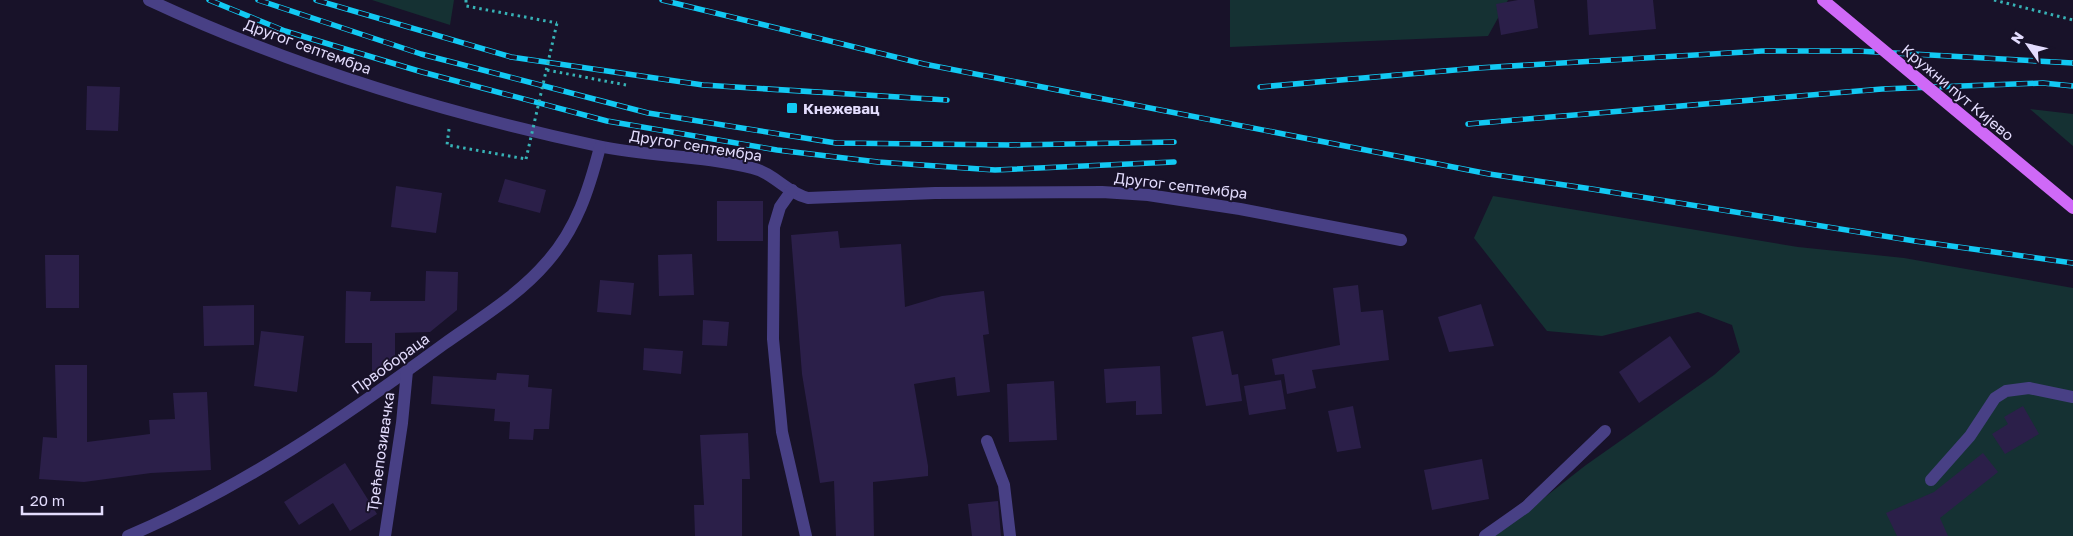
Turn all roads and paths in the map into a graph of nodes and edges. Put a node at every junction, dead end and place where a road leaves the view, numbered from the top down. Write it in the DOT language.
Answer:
graph roads {
  1 [pos="149,0"];
  2 [pos="466,0"];
  3 [pos="1823,0"];
  4 [pos="1994,0"];
  5 [pos="2073,20"];
  6 [pos="547,70"];
  7 [pos="626,85"];
  8 [pos="447,145"];
  9 [pos="600,147"];
  10 [pos="792,190"];
  11 [pos="2073,208"];
  12 [pos="1401,240"];
  13 [pos="407,371"];
  14 [pos="2073,397"];
  15 [pos="1605,431"];
  16 [pos="987,441"];
  17 [pos="1931,480"];
  18 [pos="128,536"];
  19 [pos="385,536"];
  20 [pos="806,536"];
  21 [pos="1010,536"];
  22 [pos="1484,536"];
  1 -- 9 [label="street, Другог септембра"];
  2 -- 6 [label="path, bridge"];
  3 -- 11 [label="main road, Кружни пут Кијево, bridge"];
  4 -- 5 [label="path"];
  6 -- 7 [label="path"];
  6 -- 8 [label="path, bridge"];
  9 -- 10 [label="street, Другог септембра"];
  9 -- 13 [label="street, Првобораца"];
  10 -- 12 [label="street, Другог септембра"];
  10 -- 20 [label="street"];
  13 -- 18 [label="street, Првобораца"];
  13 -- 19 [label="street, Трећепозивачка"];
  14 -- 17 [label="street"];
  15 -- 22 [label="street"];
  16 -- 21 [label="street"];
}
